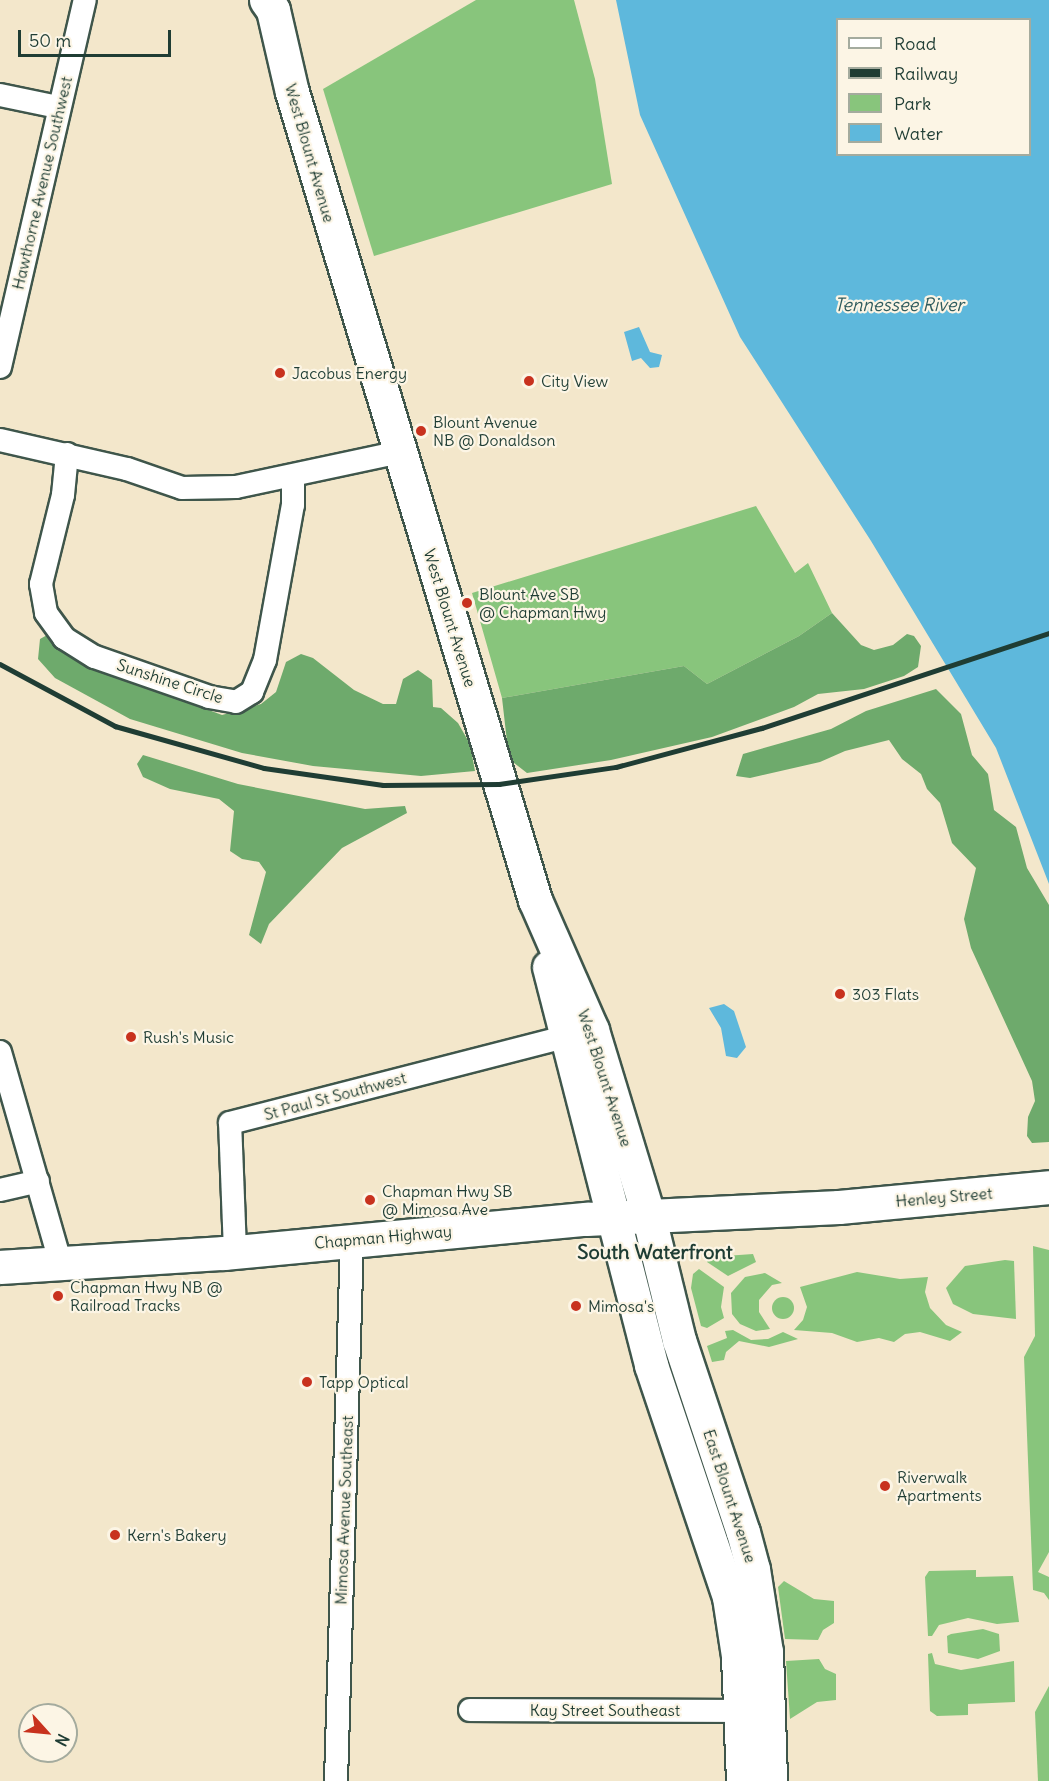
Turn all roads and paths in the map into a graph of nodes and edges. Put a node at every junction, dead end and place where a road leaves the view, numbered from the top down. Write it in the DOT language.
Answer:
graph roads {
  1 [pos="85,0"];
  2 [pos="273,4"];
  3 [pos="0,95"];
  4 [pos="58,107"];
  5 [pos="0,367"];
  6 [pos="0,440"];
  7 [pos="400,452"];
  8 [pos="67,454"];
  9 [pos="294,477"];
  10 [pos="578,1033"];
  11 [pos="0,1052"];
  12 [pos="38,1181"];
  13 [pos="1049,1187"];
  14 [pos="0,1190"];
  15 [pos="839,1207"];
  16 [pos="613,1218"];
  17 [pos="649,1218"];
  18 [pos="352,1239"];
  19 [pos="234,1251"];
  20 [pos="61,1264"];
  21 [pos="0,1267"];
  22 [pos="753,1569"];
  23 [pos="723,1581"];
  24 [pos="470,1710"];
  25 [pos="754,1711"];
  26 [pos="336,1781"];
  27 [pos="743,1781"];
  28 [pos="770,1781"];
  1 -- 4 [label="street, Hawthorne Avenue Southwest"];
  2 -- 7 [label="main road, West Blount Avenue"];
  3 -- 4 [label="street"];
  4 -- 5 [label="street, Hawthorne Avenue Southwest"];
  6 -- 8 [label="street"];
  7 -- 9 [label="street"];
  7 -- 10 [label="main road, West Blount Avenue"];
  8 -- 9 [label="street"];
  8 -- 9 [label="street, Sunshine Circle"];
  10 -- 16 [label="main road"];
  10 -- 17 [label="main road, West Blount Avenue"];
  10 -- 19 [label="street, St Paul St Southwest"];
  11 -- 12 [label="street"];
  12 -- 14 [label="street"];
  12 -- 20 [label="street"];
  13 -- 15 [label="main road, Henley Street"];
  15 -- 17 [label="main road, Chapman Highway"];
  16 -- 17 [label="main road, Chapman Highway"];
  16 -- 18 [label="main road, Chapman Highway"];
  16 -- 23 [label="main road"];
  17 -- 22 [label="main road, East Blount Avenue"];
  18 -- 19 [label="main road, Chapman Highway"];
  18 -- 26 [label="street, Mimosa Avenue Southeast"];
  19 -- 20 [label="main road, Chapman Highway"];
  20 -- 21 [label="main road, Chapman Highway"];
  22 -- 23 [label="main road"];
  22 -- 25 [label="main road, East Blount Avenue"];
  23 -- 25 [label="main road"];
  24 -- 25 [label="street, Kay Street Southeast"];
  25 -- 27 [label="main road"];
  25 -- 28 [label="main road, East Blount Avenue"];
}
